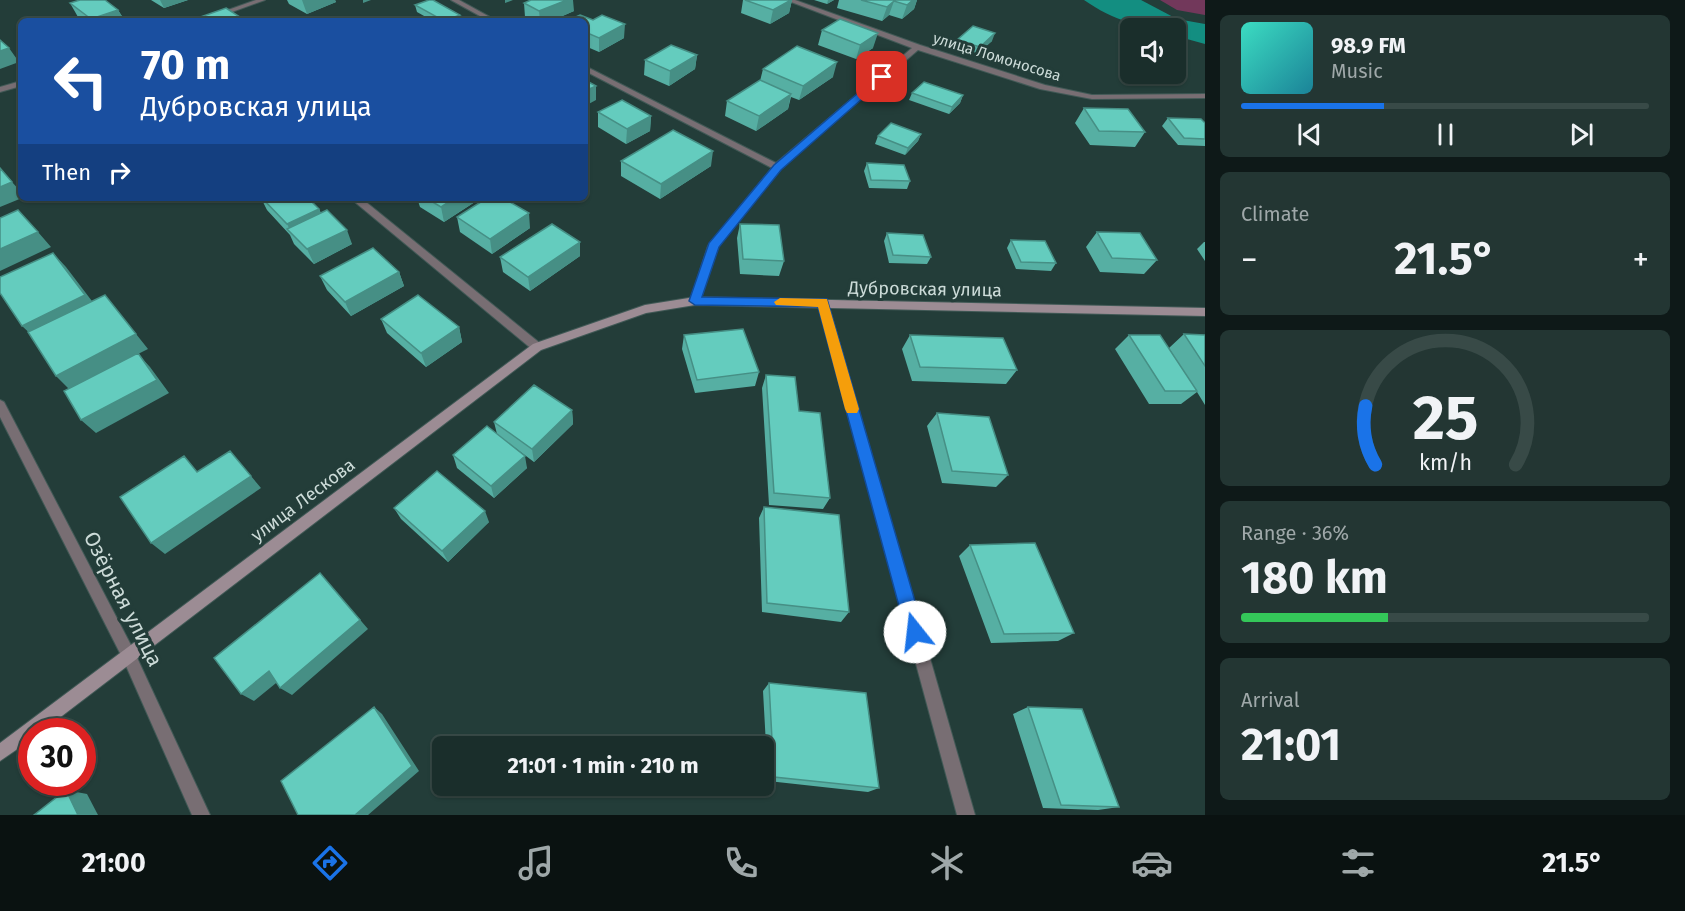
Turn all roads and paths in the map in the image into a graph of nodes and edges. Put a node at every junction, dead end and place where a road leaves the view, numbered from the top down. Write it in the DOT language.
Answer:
graph roads {
  1 [pos="262,0"];
  2 [pos="454,0"];
  3 [pos="789,0"];
  4 [pos="209,18"];
  5 [pos="488,18"];
  6 [pos="917,47"];
  7 [pos="588,70"];
  8 [pos="18,84"];
  9 [pos="0,90"];
  10 [pos="1205,96"];
  11 [pos="777,167"];
  12 [pos="360,201"];
  13 [pos="695,301"];
  14 [pos="823,303"];
  15 [pos="645,309"];
  16 [pos="1205,312"];
  17 [pos="537,347"];
  18 [pos="0,405"];
  19 [pos="128,654"];
  20 [pos="0,753"];
  21 [pos="201,815"];
  22 [pos="966,815"];
  1 -- 4 [label="street"];
  2 -- 5 [label="street"];
  3 -- 6 [label="street, улица Ломоносова"];
  6 -- 10 [label="street, улица Ломоносова"];
  6 -- 11 [label="street"];
  7 -- 11 [label="street"];
  8 -- 9 [label="street"];
  11 -- 13 [label="street"];
  12 -- 17 [label="street"];
  13 -- 14 [label="street, Дубровская улица"];
  13 -- 15 [label="street, Дубровская улица"];
  14 -- 16 [label="street, Дубровская улица"];
  14 -- 22 [label="street"];
  15 -- 17 [label="street, улица Лескова"];
  17 -- 19 [label="street, улица Лескова"];
  18 -- 19 [label="street, Озёрная улица"];
  19 -- 20 [label="street, улица Лескова"];
  19 -- 21 [label="street, Озёрная улица"];
}
